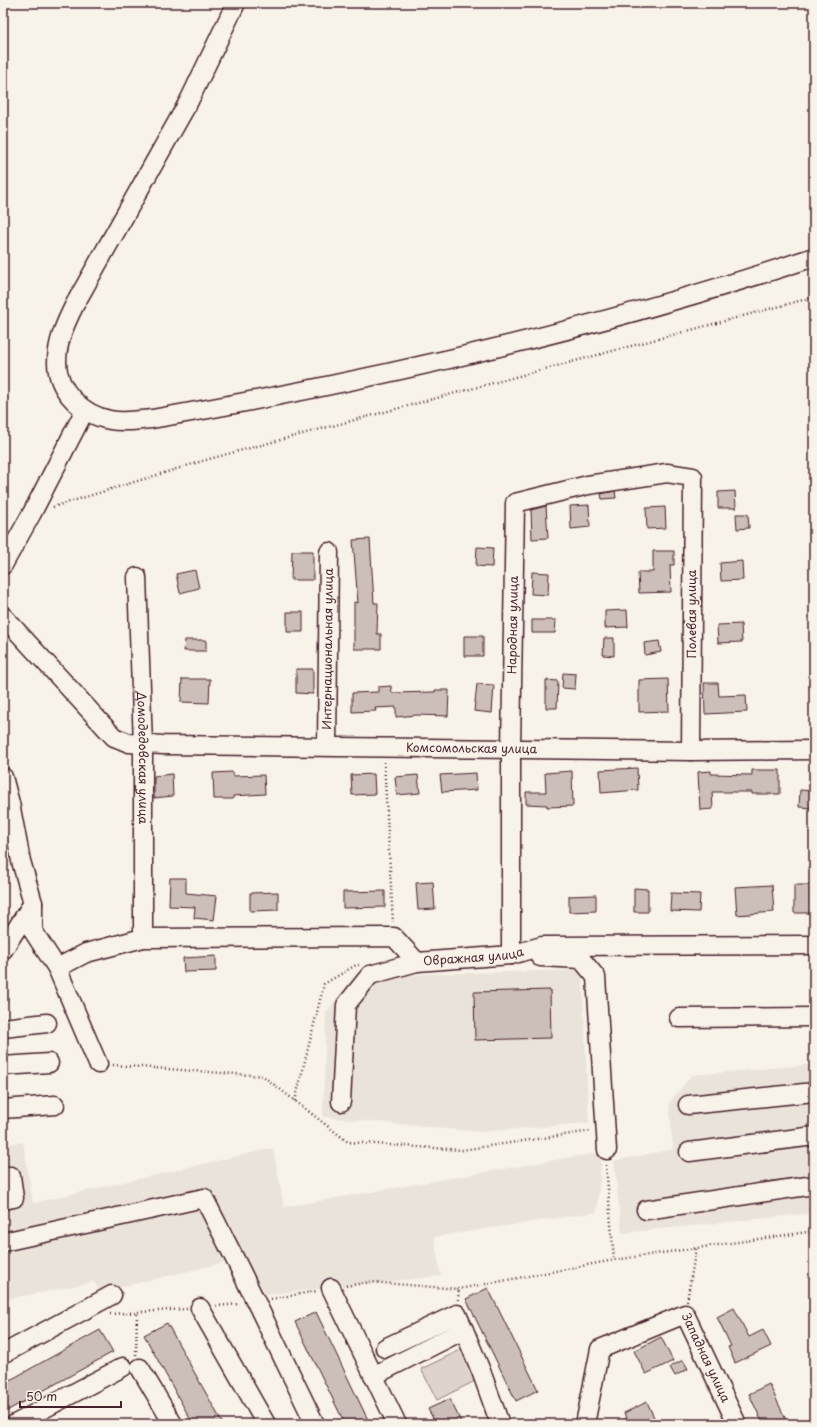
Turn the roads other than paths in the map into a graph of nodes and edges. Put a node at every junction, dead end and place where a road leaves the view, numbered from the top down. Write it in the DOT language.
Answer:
graph roads {
  1 [pos="236,3"];
  2 [pos="814,257"];
  3 [pos="85,410"];
  4 [pos="515,503"];
  5 [pos="328,552"];
  6 [pos="3,565"];
  7 [pos="136,577"];
  8 [pos="3,616"];
  9 [pos="136,744"];
  10 [pos="327,746"];
  11 [pos="511,748"];
  12 [pos="814,750"];
  13 [pos="691,751"];
  14 [pos="3,777"];
  15 [pos="33,903"];
  16 [pos="143,938"];
  17 [pos="814,945"];
  18 [pos="3,950"];
  19 [pos="511,955"];
  20 [pos="417,962"];
  21 [pos="57,968"];
  22 [pos="814,1017"];
  23 [pos="679,1018"];
  24 [pos="47,1023"];
  25 [pos="3,1028"];
  26 [pos="49,1062"];
  27 [pos="98,1064"];
  28 [pos="3,1066"];
  29 [pos="814,1092"];
  30 [pos="341,1102"];
  31 [pos="55,1105"];
  32 [pos="688,1105"];
  33 [pos="3,1108"];
  34 [pos="814,1136"];
  35 [pos="607,1150"];
  36 [pos="689,1152"];
  37 [pos="3,1177"];
  38 [pos="814,1185"];
  39 [pos="3,1200"];
  40 [pos="646,1210"];
  41 [pos="3,1242"];
  42 [pos="331,1288"];
  43 [pos="112,1295"];
  44 [pos="200,1308"];
  45 [pos="464,1330"];
  46 [pos="385,1348"];
  47 [pos="3,1354"];
  48 [pos="373,1376"];
  49 [pos="16,1424"];
  50 [pos="173,1424"];
  51 [pos="266,1424"];
  52 [pos="315,1424"];
  53 [pos="397,1424"];
  54 [pos="500,1424"];
  55 [pos="585,1424"];
  56 [pos="737,1424"];
  1 -- 3 [label="street"];
  2 -- 3 [label="street"];
  3 -- 6 [label="street"];
  4 -- 11 [label="street, Народная улица"];
  4 -- 13 [label="street, Полевая улица"];
  5 -- 10 [label="street, Интернациональная улица"];
  7 -- 9 [label="street, Домодедовская улица"];
  8 -- 9 [label="street"];
  9 -- 10 [label="street, Комсомольская улица"];
  9 -- 16 [label="street, Домодедовская улица"];
  10 -- 11 [label="street, Комсомольская улица"];
  11 -- 13 [label="street, Комсомольская улица"];
  11 -- 19 [label="street, Народная улица"];
  12 -- 13 [label="street, Комсомольская улица"];
  14 -- 15 [label="street"];
  15 -- 18 [label="street"];
  15 -- 21 [label="street"];
  16 -- 20 [label="street, Овражная улица"];
  16 -- 21 [label="street"];
  17 -- 19 [label="street, Овражная улица"];
  19 -- 20 [label="street, Овражная улица"];
  19 -- 35 [label="street"];
  20 -- 30 [label="street"];
  21 -- 27 [label="street"];
  22 -- 23 [label="street"];
  24 -- 25 [label="street"];
  26 -- 28 [label="street"];
  29 -- 32 [label="street"];
  31 -- 33 [label="street"];
  34 -- 36 [label="street"];
  37 -- 39 [label="street"];
  38 -- 40 [label="street"];
  41 -- 52 [label="street"];
  42 -- 48 [label="street"];
  43 -- 47 [label="street"];
  44 -- 51 [label="street"];
  45 -- 46 [label="street"];
  45 -- 48 [label="street"];
  45 -- 54 [label="street"];
  48 -- 53 [label="street"];
  49 -- 50 [label="street"];
  55 -- 56 [label="street, Западная улица"];
}
